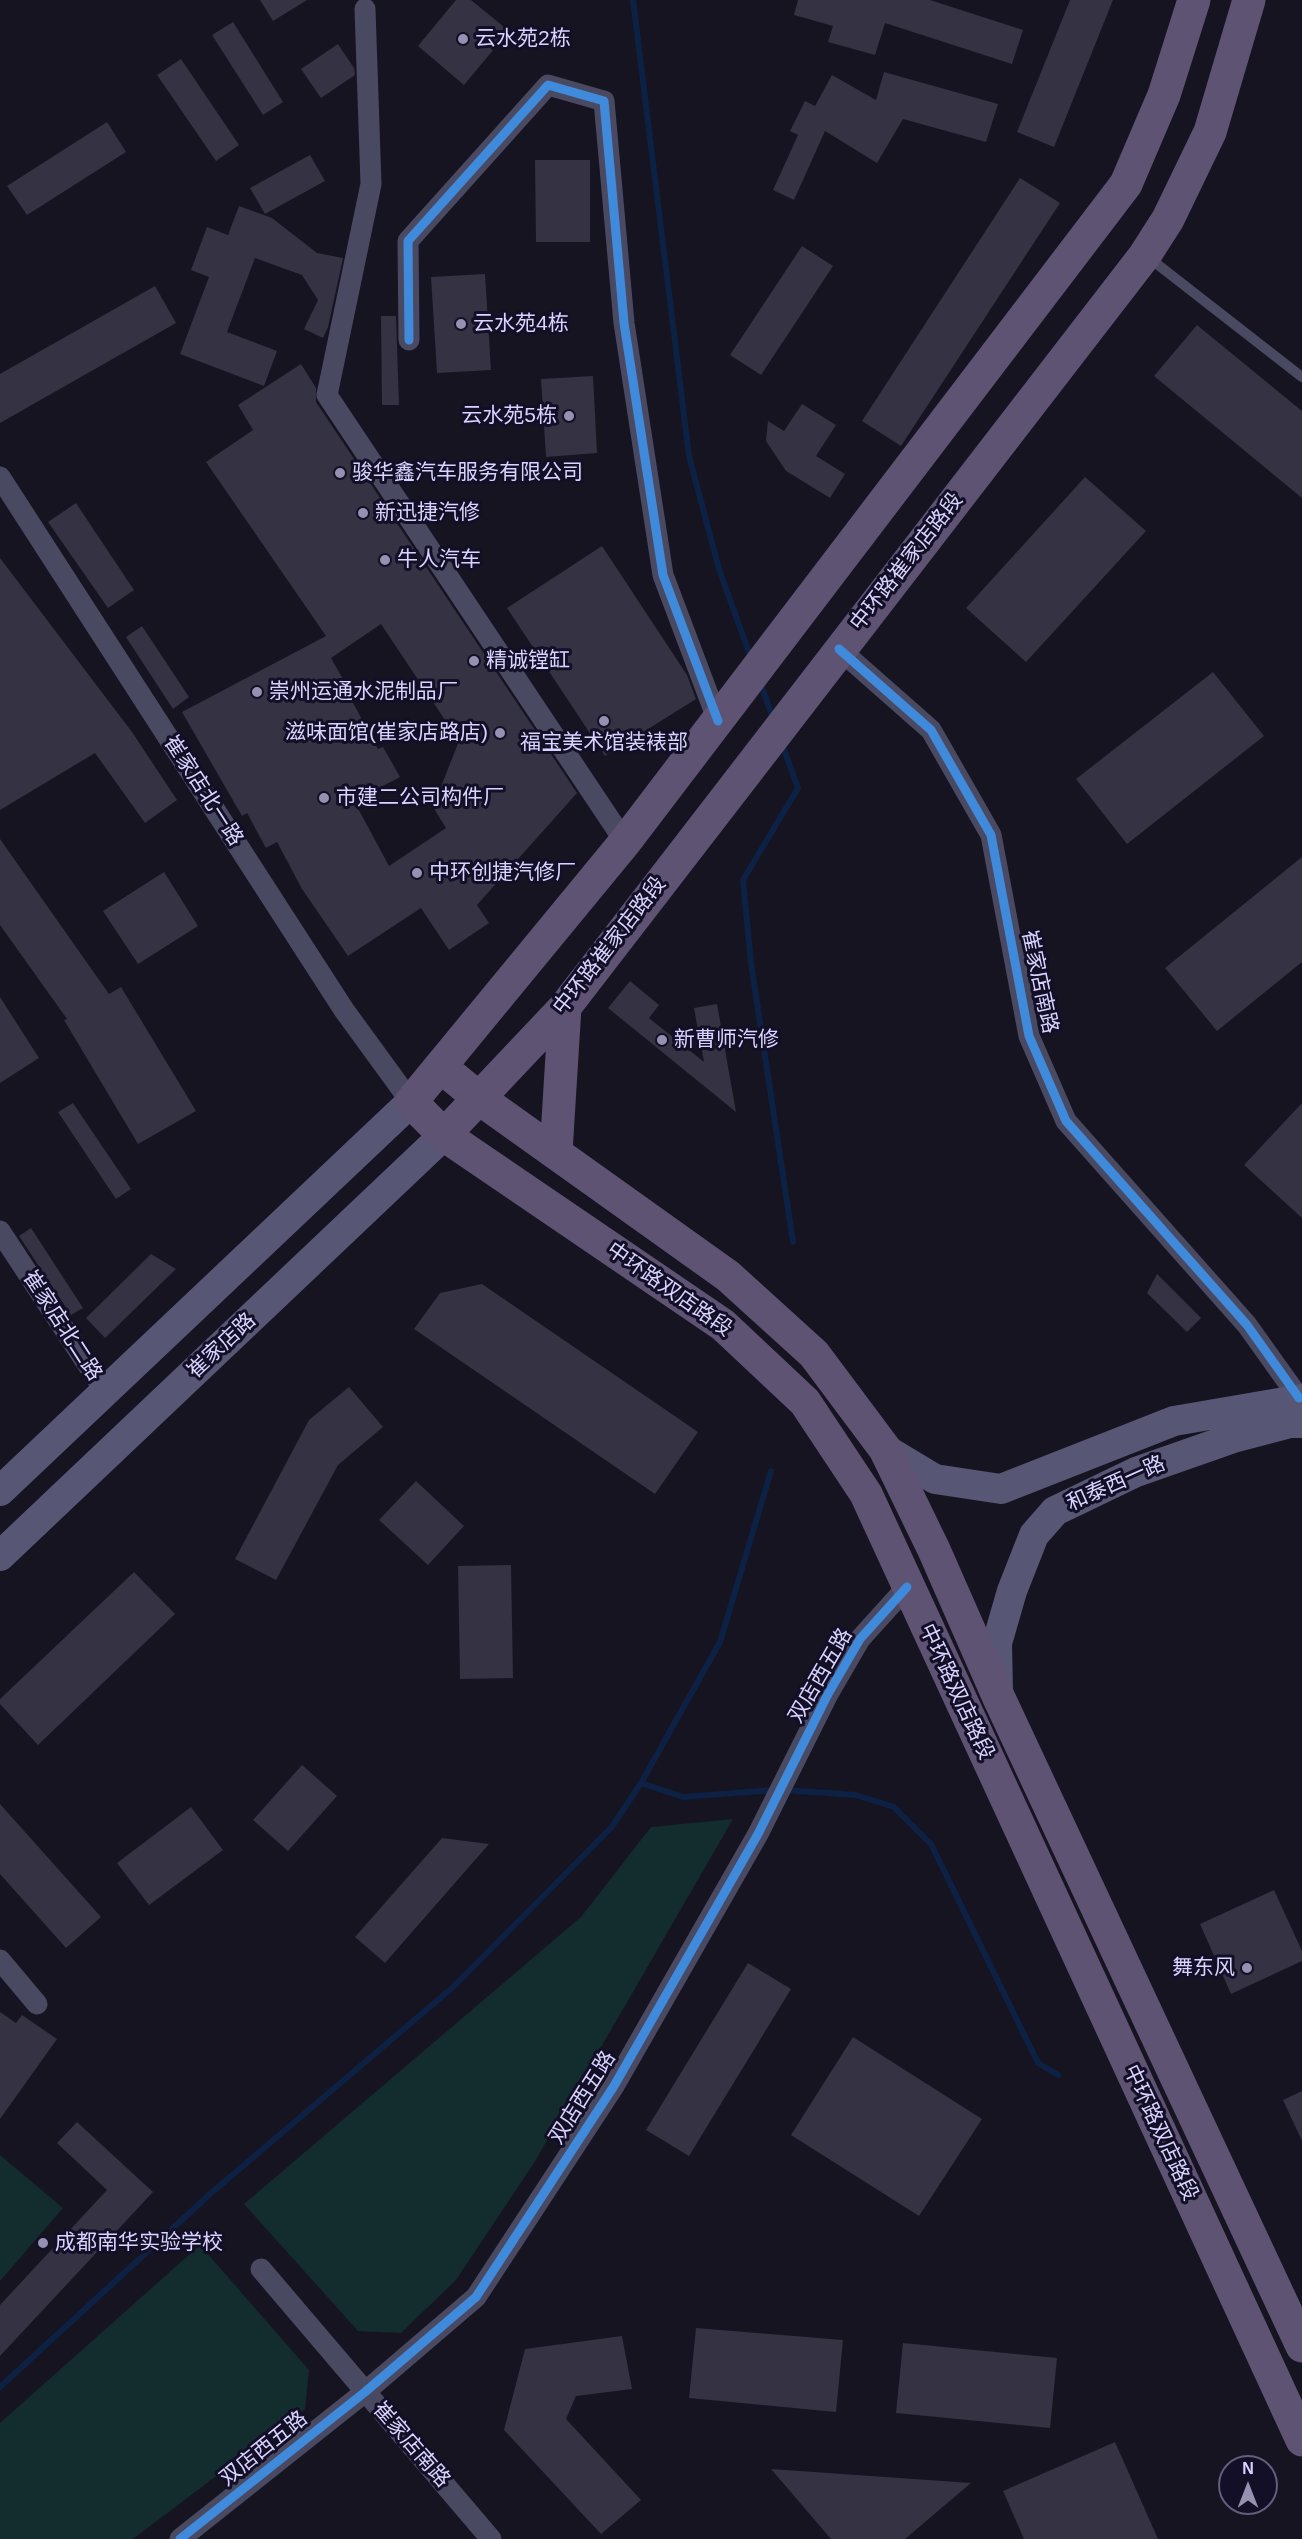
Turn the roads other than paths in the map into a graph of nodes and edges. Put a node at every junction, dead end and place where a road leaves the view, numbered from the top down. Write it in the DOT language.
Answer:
graph roads {
  1 [pos="1194,0"];
  2 [pos="1249,0"];
  3 [pos="365,9"];
  4 [pos="1145,255"];
  5 [pos="409,340"];
  6 [pos="1302,377"];
  7 [pos="0,477"];
  8 [pos="839,649"];
  9 [pos="723,715"];
  10 [pos="625,842"];
  11 [pos="565,1007"];
  12 [pos="441,1067"];
  13 [pos="480,1099"];
  14 [pos="411,1102"];
  15 [pos="444,1135"];
  16 [pos="556,1152"];
  17 [pos="0,1231"];
  18 [pos="105,1391"];
  19 [pos="1301,1407"];
  20 [pos="885,1449"];
  21 [pos="0,1491"];
  22 [pos="0,1556"];
  23 [pos="907,1587"];
  24 [pos="999,1698"];
  25 [pos="0,1960"];
  26 [pos="37,2004"];
  27 [pos="261,2269"];
  28 [pos="1302,2346"];
  29 [pos="365,2392"];
  30 [pos="1302,2440"];
  31 [pos="180,2539"];
  32 [pos="491,2539"];
  1 -- 9 [label="main road"];
  2 -- 4 [label="main road, 中环路崔家店路段"];
  3 -- 10 [label="street"];
  4 -- 6 [label="lane"];
  4 -- 8 [label="main road, 中环路崔家店路段"];
  5 -- 9 [label="street"];
  7 -- 14 [label="street, 崔家店北一路"];
  8 -- 11 [label="main road, 中环路崔家店路段"];
  8 -- 19 [label="street, 崔家店南路"];
  9 -- 10 [label="main road"];
  10 -- 12 [label="main road"];
  11 -- 13 [label="main road, 中环路崔家店路段"];
  11 -- 16 [label="main road"];
  12 -- 13 [label="main road, 中环路双店路段"];
  12 -- 14 [label="main road"];
  13 -- 15 [label="main road, 中环路崔家店路段"];
  13 -- 16 [label="main road, 中环路双店路段"];
  14 -- 15 [label="main road, 中环路双店路段"];
  14 -- 18 [label="main road"];
  15 -- 22 [label="main road, 崔家店路"];
  15 -- 23 [label="main road, 中环路双店路段"];
  16 -- 20 [label="main road, 中环路双店路段"];
  17 -- 18 [label="street, 崔家店北二路"];
  18 -- 21 [label="main road"];
  19 -- 20 [label="main road, 和泰西一路"];
  19 -- 24 [label="main road, 和泰西一路"];
  20 -- 24 [label="main road, 中环路双店路段"];
  23 -- 29 [label="street, 双店西五路"];
  23 -- 30 [label="main road, 中环路双店路段"];
  24 -- 28 [label="main road, 中环路双店路段"];
  25 -- 26 [label="street"];
  27 -- 29 [label="street, 崔家店南路"];
  29 -- 31 [label="street, 双店西五路"];
  29 -- 32 [label="street, 崔家店南路"];
}
